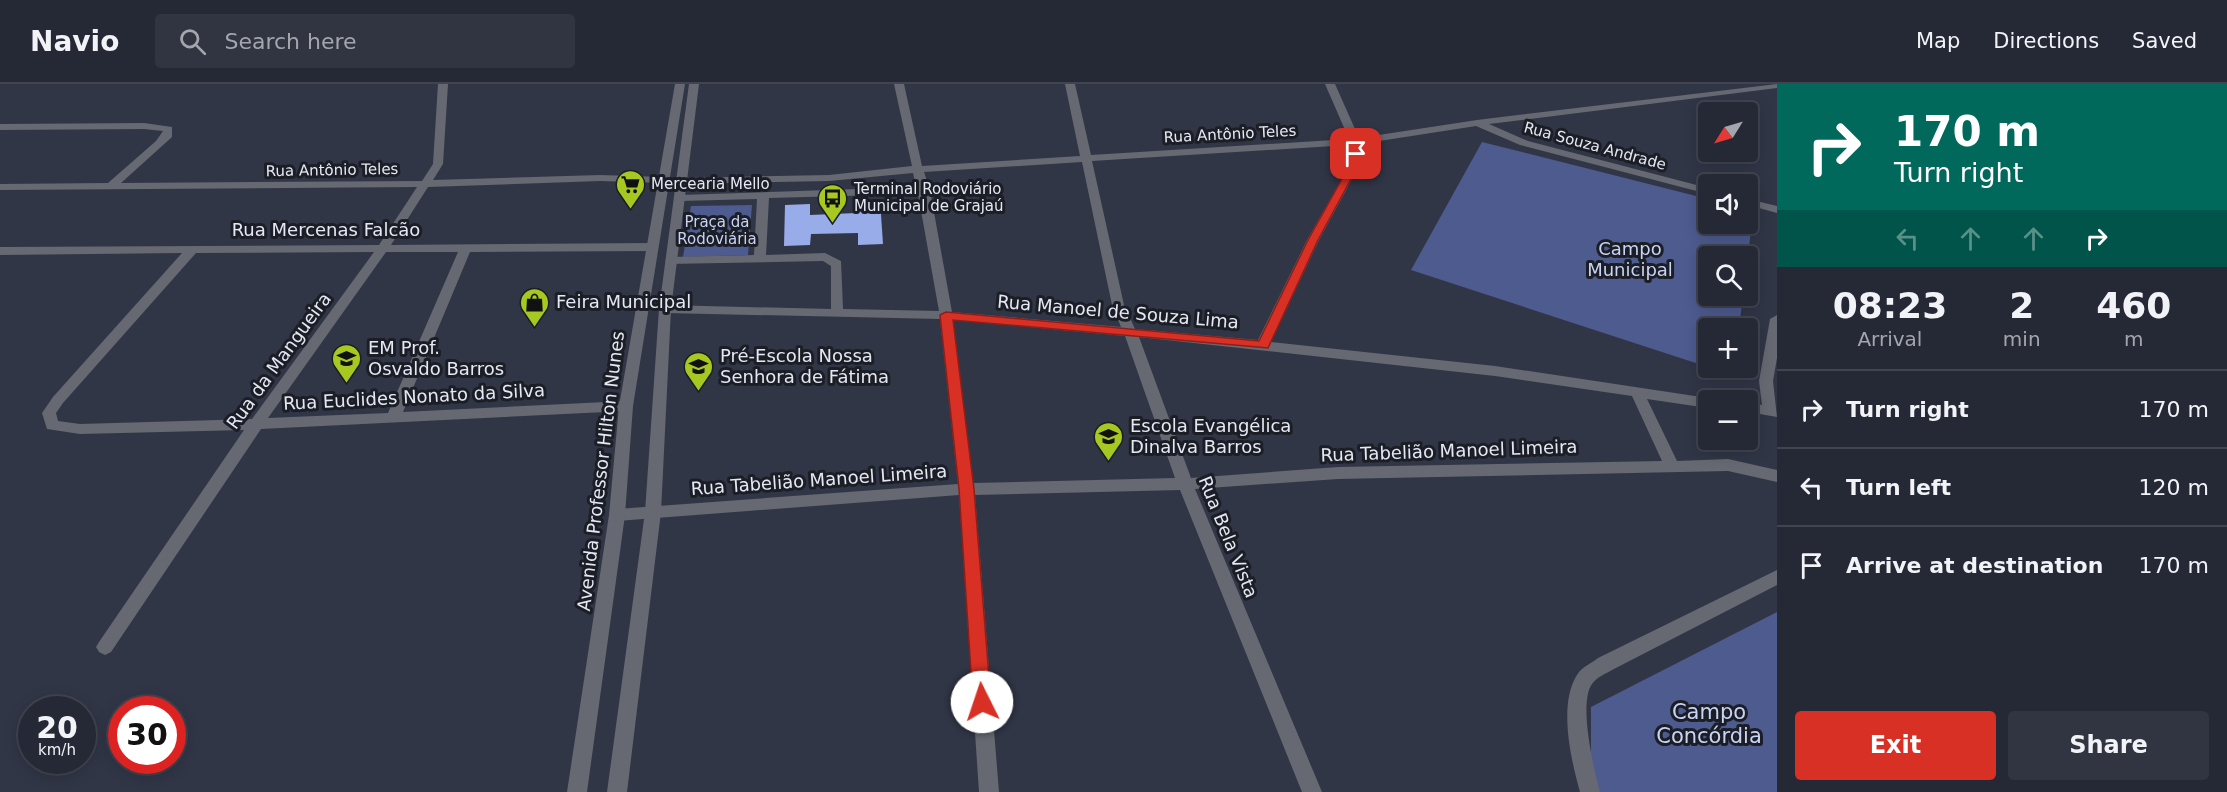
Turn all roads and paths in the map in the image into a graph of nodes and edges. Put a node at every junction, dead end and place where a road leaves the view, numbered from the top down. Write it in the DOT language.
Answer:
graph roads {
  1 [pos="443,84"];
  2 [pos="680,84"];
  3 [pos="694,84"];
  4 [pos="899,84"];
  5 [pos="1070,84"];
  6 [pos="1330,84"];
  7 [pos="1777,85"];
  8 [pos="1476,123"];
  9 [pos="0,128"];
  10 [pos="1356,142"];
  11 [pos="1088,158"];
  12 [pos="920,169"];
  13 [pos="829,178"];
  14 [pos="664,180"];
  15 [pos="682,181"];
  16 [pos="422,184"];
  17 [pos="0,187"];
  18 [pos="110,187"];
  19 [pos="1698,188"];
  20 [pos="924,190"];
  21 [pos="829,195"];
  22 [pos="662,197"];
  23 [pos="763,197"];
  24 [pos="680,198"];
  25 [pos="1758,204"];
  26 [pos="1777,210"];
  27 [pos="652,247"];
  28 [pos="195,248"];
  29 [pos="383,248"];
  30 [pos="465,249"];
  31 [pos="0,251"];
  32 [pos="760,258"];
  33 [pos="671,261"];
  34 [pos="649,263"];
  35 [pos="641,309"];
  36 [pos="665,309"];
  37 [pos="837,312"];
  38 [pos="946,315"];
  39 [pos="1777,319"];
  40 [pos="1131,334"];
  41 [pos="1263,345"];
  42 [pos="1637,392"];
  43 [pos="1698,401"];
  44 [pos="626,406"];
  45 [pos="1758,409"];
  46 [pos="1774,411"];
  47 [pos="393,418"];
  48 [pos="257,424"];
  49 [pos="1672,466"];
  50 [pos="1777,476"];
  51 [pos="1185,483"];
  52 [pos="967,489"];
  53 [pos="654,512"];
  54 [pos="617,515"];
  55 [pos="1777,577"];
  56 [pos="105,647"];
  57 [pos="577,792"];
  58 [pos="617,792"];
  59 [pos="989,792"];
  60 [pos="1312,792"];
  61 [pos="1590,792"];
  1 -- 16 [label="street, Rua da Mangueira"];
  2 -- 14 [label="street, Avenida Professor Hilton Nunes"];
  3 -- 15 [label="street"];
  4 -- 12 [label="street"];
  5 -- 11 [label="street, Rua Bela Vista"];
  6 -- 10 [label="street"];
  7 -- 8 [label="street, Rua Antônio Teles"];
  8 -- 10 [label="street, Rua Antônio Teles"];
  8 -- 19 [label="street, Rua Souza Andrade"];
  9 -- 18 [label="street"];
  10 -- 11 [label="street, Rua Antônio Teles"];
  10 -- 41 [label="street"];
  11 -- 12 [label="street, Rua Antônio Teles"];
  11 -- 40 [label="street, Rua Bela Vista"];
  12 -- 13 [label="street, Rua Antônio Teles"];
  12 -- 20 [label="street"];
  13 -- 15 [label="street, Rua Antônio Teles"];
  13 -- 21 [label="street"];
  14 -- 15 [label="street, Rua Antônio Teles"];
  14 -- 16 [label="street, Rua Antônio Teles"];
  14 -- 22 [label="street, Avenida Professor Hilton Nunes"];
  15 -- 24 [label="street"];
  16 -- 18 [label="street, Rua Antônio Teles"];
  16 -- 29 [label="street, Rua da Mangueira"];
  17 -- 18 [label="street, Rua Antônio Teles"];
  20 -- 21 [label="street"];
  20 -- 38 [label="street"];
  21 -- 23 [label="street"];
  22 -- 24 [label="street"];
  22 -- 27 [label="street, Avenida Professor Hilton Nunes"];
  23 -- 24 [label="street"];
  23 -- 32 [label="street"];
  24 -- 33 [label="street"];
  25 -- 26 [label="street"];
  27 -- 30 [label="street, Rua Mercenas Falcão"];
  27 -- 34 [label="street, Avenida Professor Hilton Nunes"];
  28 -- 29 [label="street, Rua Mercenas Falcão"];
  28 -- 31 [label="street, Rua Mercenas Falcão"];
  28 -- 48 [label="street, Rua Euclides Nonato da Silva"];
  29 -- 30 [label="street, Rua Mercenas Falcão"];
  29 -- 48 [label="street, Rua da Mangueira"];
  30 -- 47 [label="street"];
  32 -- 33 [label="street"];
  32 -- 37 [label="street"];
  33 -- 34 [label="street"];
  33 -- 36 [label="street"];
  34 -- 35 [label="street, Avenida Professor Hilton Nunes"];
  35 -- 36 [label="street, Rua Manoel de Souza Lima"];
  35 -- 44 [label="street, Avenida Professor Hilton Nunes"];
  36 -- 37 [label="street, Rua Manoel de Souza Lima"];
  36 -- 53 [label="street"];
  37 -- 38 [label="street, Rua Manoel de Souza Lima"];
  38 -- 40 [label="street, Rua Manoel de Souza Lima"];
  38 -- 52 [label="street"];
  39 -- 46 [label="street"];
  40 -- 41 [label="street, Rua Manoel de Souza Lima"];
  40 -- 51 [label="street, Rua Bela Vista"];
  41 -- 42 [label="street, Rua Manoel de Souza Lima"];
  42 -- 43 [label="street, Rua Manoel de Souza Lima"];
  42 -- 49 [label="street"];
  44 -- 47 [label="street, Rua Euclides Nonato da Silva"];
  44 -- 54 [label="street, Avenida Professor Hilton Nunes"];
  45 -- 46 [label="street"];
  47 -- 48 [label="street, Rua Euclides Nonato da Silva"];
  48 -- 56 [label="street, Rua da Mangueira"];
  49 -- 50 [label="street, Rua Tabelião Manoel Limeira"];
  49 -- 51 [label="street, Rua Tabelião Manoel Limeira"];
  51 -- 52 [label="street, Rua Tabelião Manoel Limeira"];
  51 -- 60 [label="street, Rua Bela Vista"];
  52 -- 53 [label="street, Rua Tabelião Manoel Limeira"];
  52 -- 59 [label="street"];
  53 -- 54 [label="street, Rua Tabelião Manoel Limeira"];
  53 -- 58 [label="street"];
  54 -- 57 [label="street, Avenida Professor Hilton Nunes"];
  55 -- 61 [label="street"];
}
